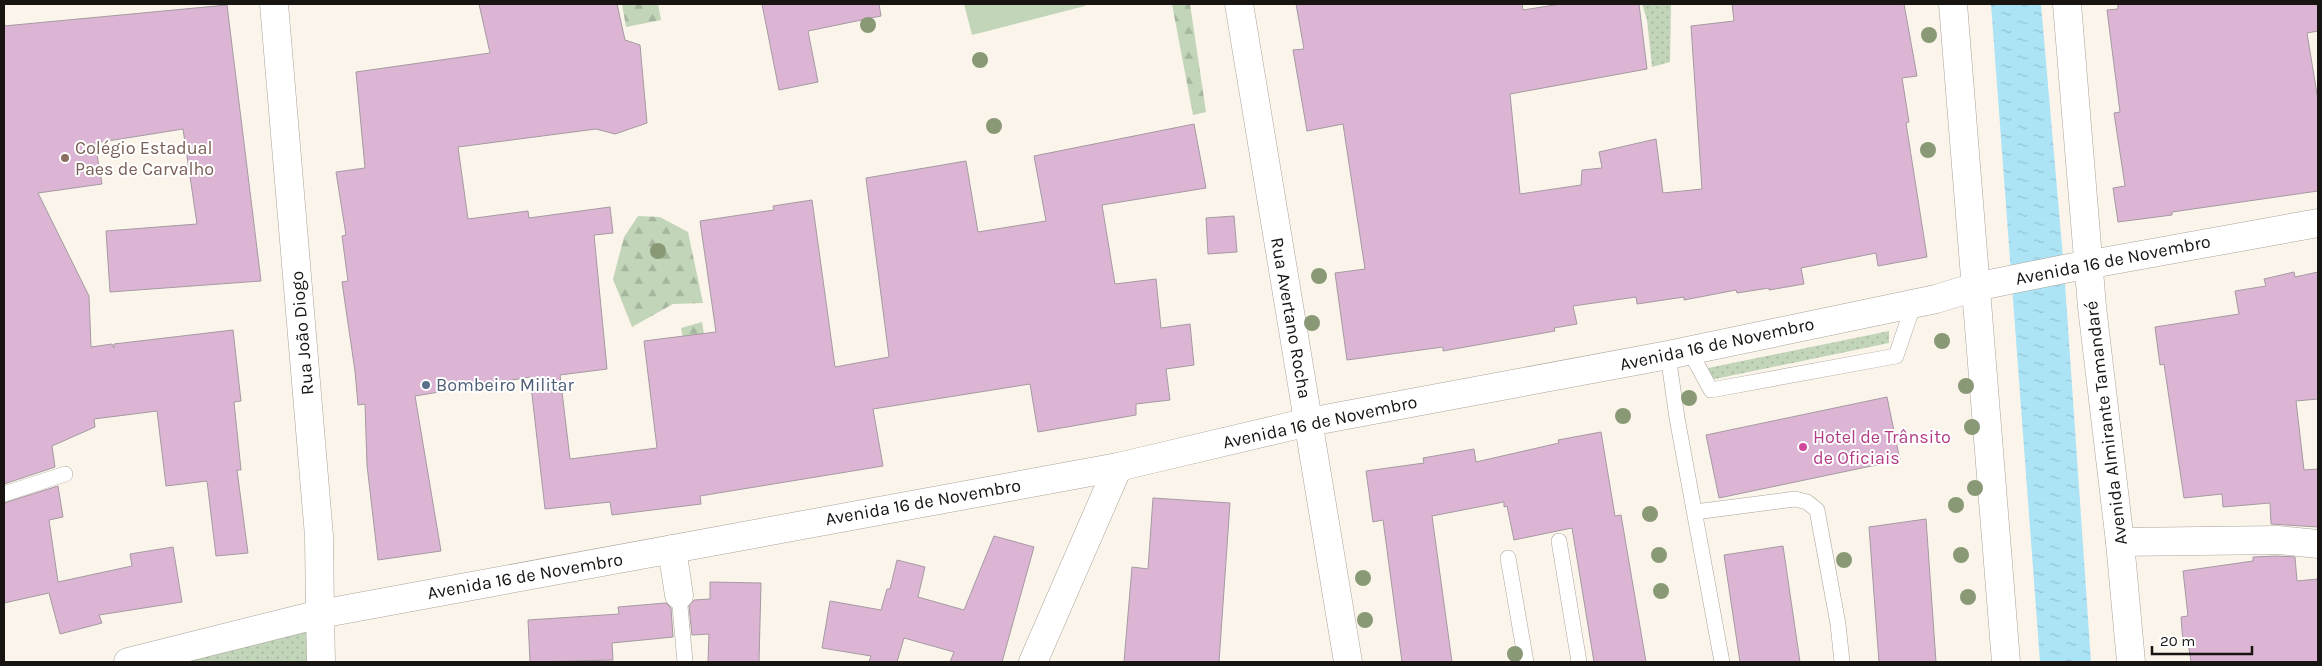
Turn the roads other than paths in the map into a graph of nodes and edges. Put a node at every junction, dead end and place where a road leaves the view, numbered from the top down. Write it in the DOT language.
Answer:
graph roads {
  1 [pos="274,4"];
  2 [pos="1238,4"];
  3 [pos="1953,4"];
  4 [pos="2067,4"];
  5 [pos="2318,223"];
  6 [pos="2076,266"];
  7 [pos="1987,285"];
  8 [pos="1914,304"];
  9 [pos="1678,352"];
  10 [pos="1309,422"];
  11 [pos="1118,467"];
  12 [pos="65,474"];
  13 [pos="4,494"];
  14 [pos="1695,512"];
  15 [pos="1558,541"];
  16 [pos="2120,542"];
  17 [pos="2318,544"];
  18 [pos="672,549"];
  19 [pos="1508,558"];
  20 [pos="679,595"];
  21 [pos="320,614"];
  22 [pos="128,662"];
  23 [pos="321,662"];
  24 [pos="685,662"];
  25 [pos="1033,662"];
  26 [pos="1348,662"];
  27 [pos="1526,662"];
  28 [pos="1579,662"];
  29 [pos="1722,662"];
  30 [pos="1842,662"];
  31 [pos="2006,662"];
  32 [pos="2131,662"];
  1 -- 21 [label="main road, Rua João Diogo"];
  2 -- 10 [label="main road, Rua Avertano Rocha"];
  3 -- 7 [label="main road"];
  4 -- 6 [label="main road, Avenida Almirante Tamandaré"];
  5 -- 6 [label="main road, Avenida 16 de Novembro"];
  6 -- 7 [label="main road, Avenida 16 de Novembro"];
  6 -- 16 [label="main road, Avenida Almirante Tamandaré"];
  7 -- 8 [label="main road, Avenida 16 de Novembro"];
  7 -- 31 [label="main road"];
  8 -- 9 [label="main road, Avenida 16 de Novembro"];
  8 -- 9 [label="lane"];
  9 -- 10 [label="main road, Avenida 16 de Novembro"];
  9 -- 14 [label="lane"];
  10 -- 11 [label="main road, Avenida 16 de Novembro"];
  10 -- 26 [label="main road, Rua Avertano Rocha"];
  11 -- 18 [label="main road, Avenida 16 de Novembro"];
  11 -- 25 [label="main road"];
  12 -- 13 [label="lane"];
  14 -- 29 [label="lane"];
  14 -- 30 [label="lane"];
  15 -- 28 [label="lane"];
  16 -- 17 [label="main road"];
  16 -- 32 [label="main road, Avenida Almirante Tamandaré"];
  18 -- 20 [label="main road"];
  18 -- 21 [label="main road, Avenida 16 de Novembro"];
  19 -- 27 [label="lane"];
  20 -- 24 [label="lane"];
  21 -- 22 [label="main road, Avenida 16 de Novembro"];
  21 -- 23 [label="main road, Rua João Diogo"];
}
